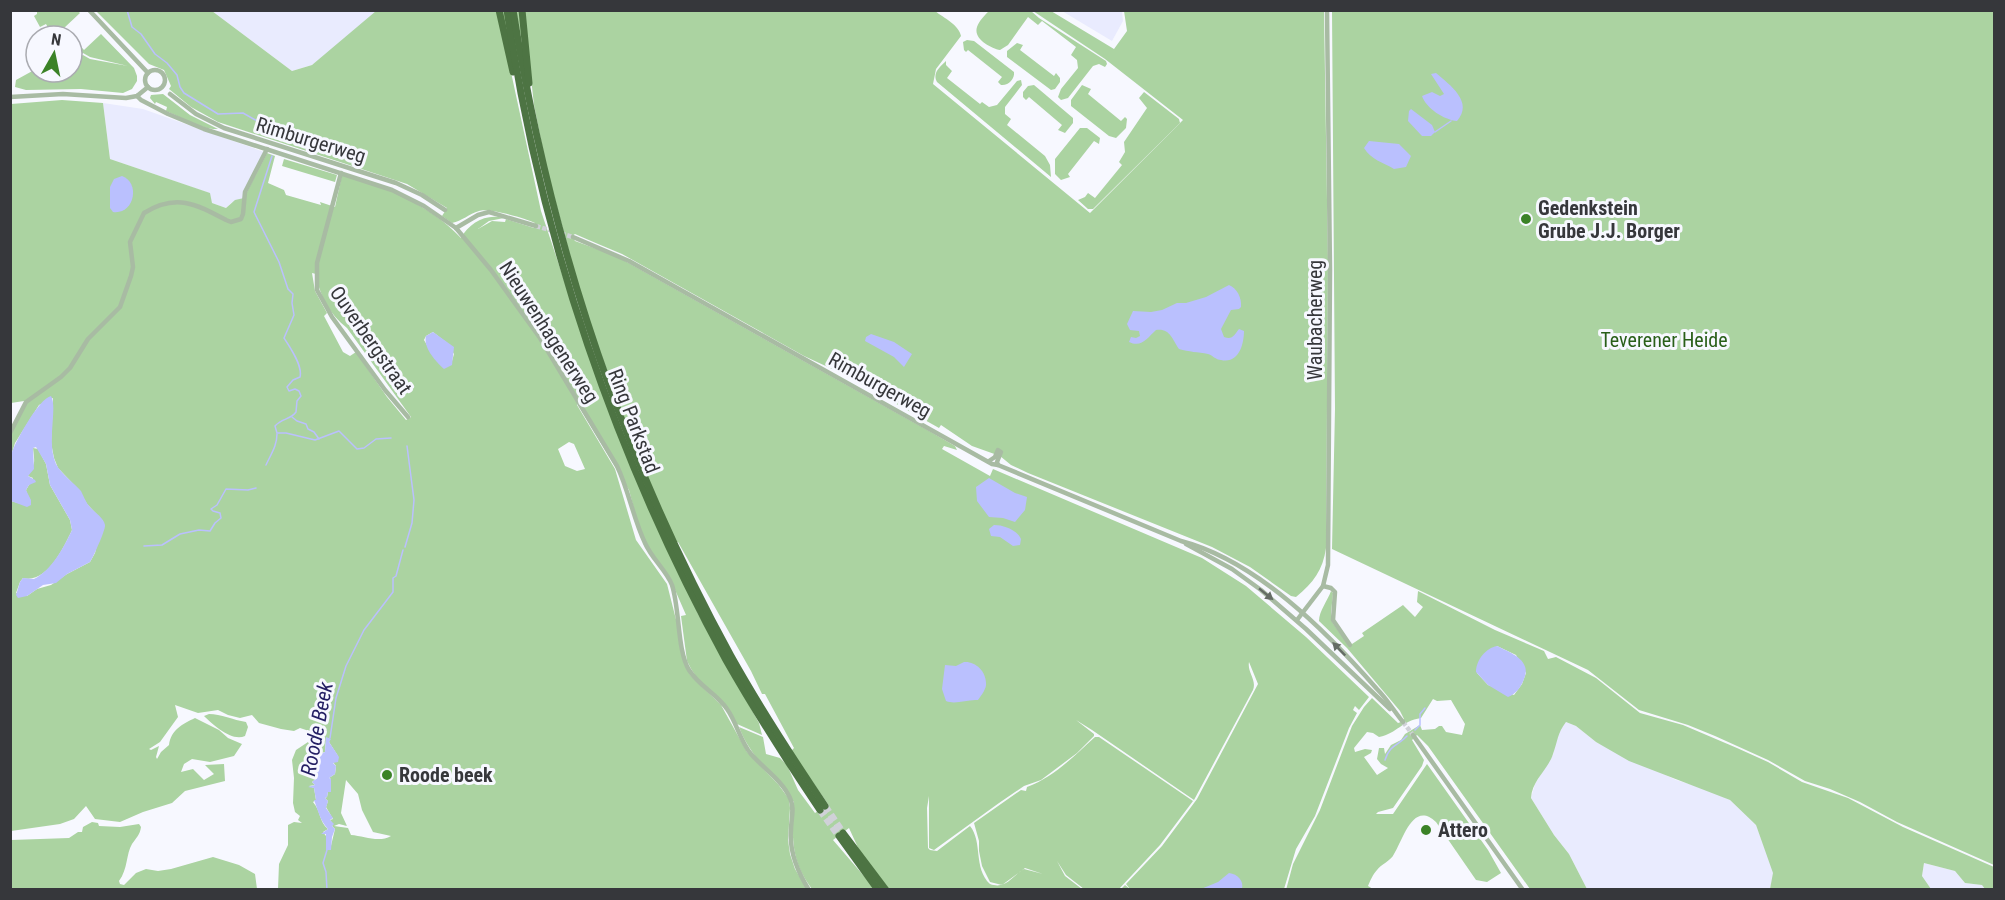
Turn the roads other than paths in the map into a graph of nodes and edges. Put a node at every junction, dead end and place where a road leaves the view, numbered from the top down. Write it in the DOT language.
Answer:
graph roads {
  1 [pos="89,10"];
  2 [pos="499,10"];
  3 [pos="507,10"];
  4 [pos="513,10"];
  5 [pos="522,10"];
  6 [pos="1327,10"];
  7 [pos="148,73"];
  8 [pos="148,87"];
  9 [pos="170,94"];
  10 [pos="137,96"];
  11 [pos="10,98"];
  12 [pos="526,105"];
  13 [pos="267,149"];
  14 [pos="341,172"];
  15 [pos="445,210"];
  16 [pos="536,226"];
  17 [pos="456,228"];
  18 [pos="573,237"];
  19 [pos="408,417"];
  20 [pos="10,433"];
  21 [pos="989,461"];
  22 [pos="998,465"];
  23 [pos="1181,540"];
  24 [pos="1323,586"];
  25 [pos="1301,613"];
  26 [pos="1297,620"];
  27 [pos="1350,645"];
  28 [pos="1394,711"];
  29 [pos="1402,722"];
  30 [pos="1413,735"];
  31 [pos="823,808"];
  32 [pos="809,890"];
  33 [pos="878,890"];
  34 [pos="886,890"];
  35 [pos="1522,890"];
  1 -- 7 [label="street"];
  2 -- 12 [label="highway"];
  3 -- 12 [label="highway, Ring Parkstad"];
  4 -- 12 [label="highway, Ring Parkstad"];
  5 -- 12 [label="highway"];
  6 -- 24 [label="street, Waubacherweg"];
  7 -- 8 [label="street"];
  7 -- 8 [label="street"];
  8 -- 10 [label="street"];
  9 -- 15 [label="street, Rimburgerweg"];
  10 -- 11 [label="street"];
  10 -- 13 [label="street, Nieuwenhagenerweg"];
  12 -- 31 [label="highway, Ring Parkstad"];
  13 -- 14 [label="street, Nieuwenhagenerweg"];
  13 -- 20 [label="street"];
  14 -- 17 [label="street, Nieuwenhagenerweg"];
  14 -- 19 [label="street, Ouverbergstraat"];
  16 -- 17 [label="street"];
  17 -- 32 [label="street, Nieuwenhagenerweg"];
  18 -- 21 [label="street, Rimburgerweg"];
  21 -- 22 [label="street, Rimburgerweg"];
  21 -- 22 [label="street"];
  22 -- 23 [label="street, Rimburgerweg"];
  23 -- 25 [label="street, Rimburgerweg"];
  23 -- 26 [label="street, Rimburgerweg, one-way"];
  24 -- 25 [label="street, Waubacherweg"];
  24 -- 27 [label="street"];
  25 -- 26 [label="street, Waubacherweg"];
  28 -- 25 [label="street, Rimburgerweg, one-way"];
  26 -- 28 [label="street, Rimburgerweg"];
  28 -- 29 [label="street"];
  30 -- 35 [label="street"];
  33 -- 34 [label="highway"];
}
